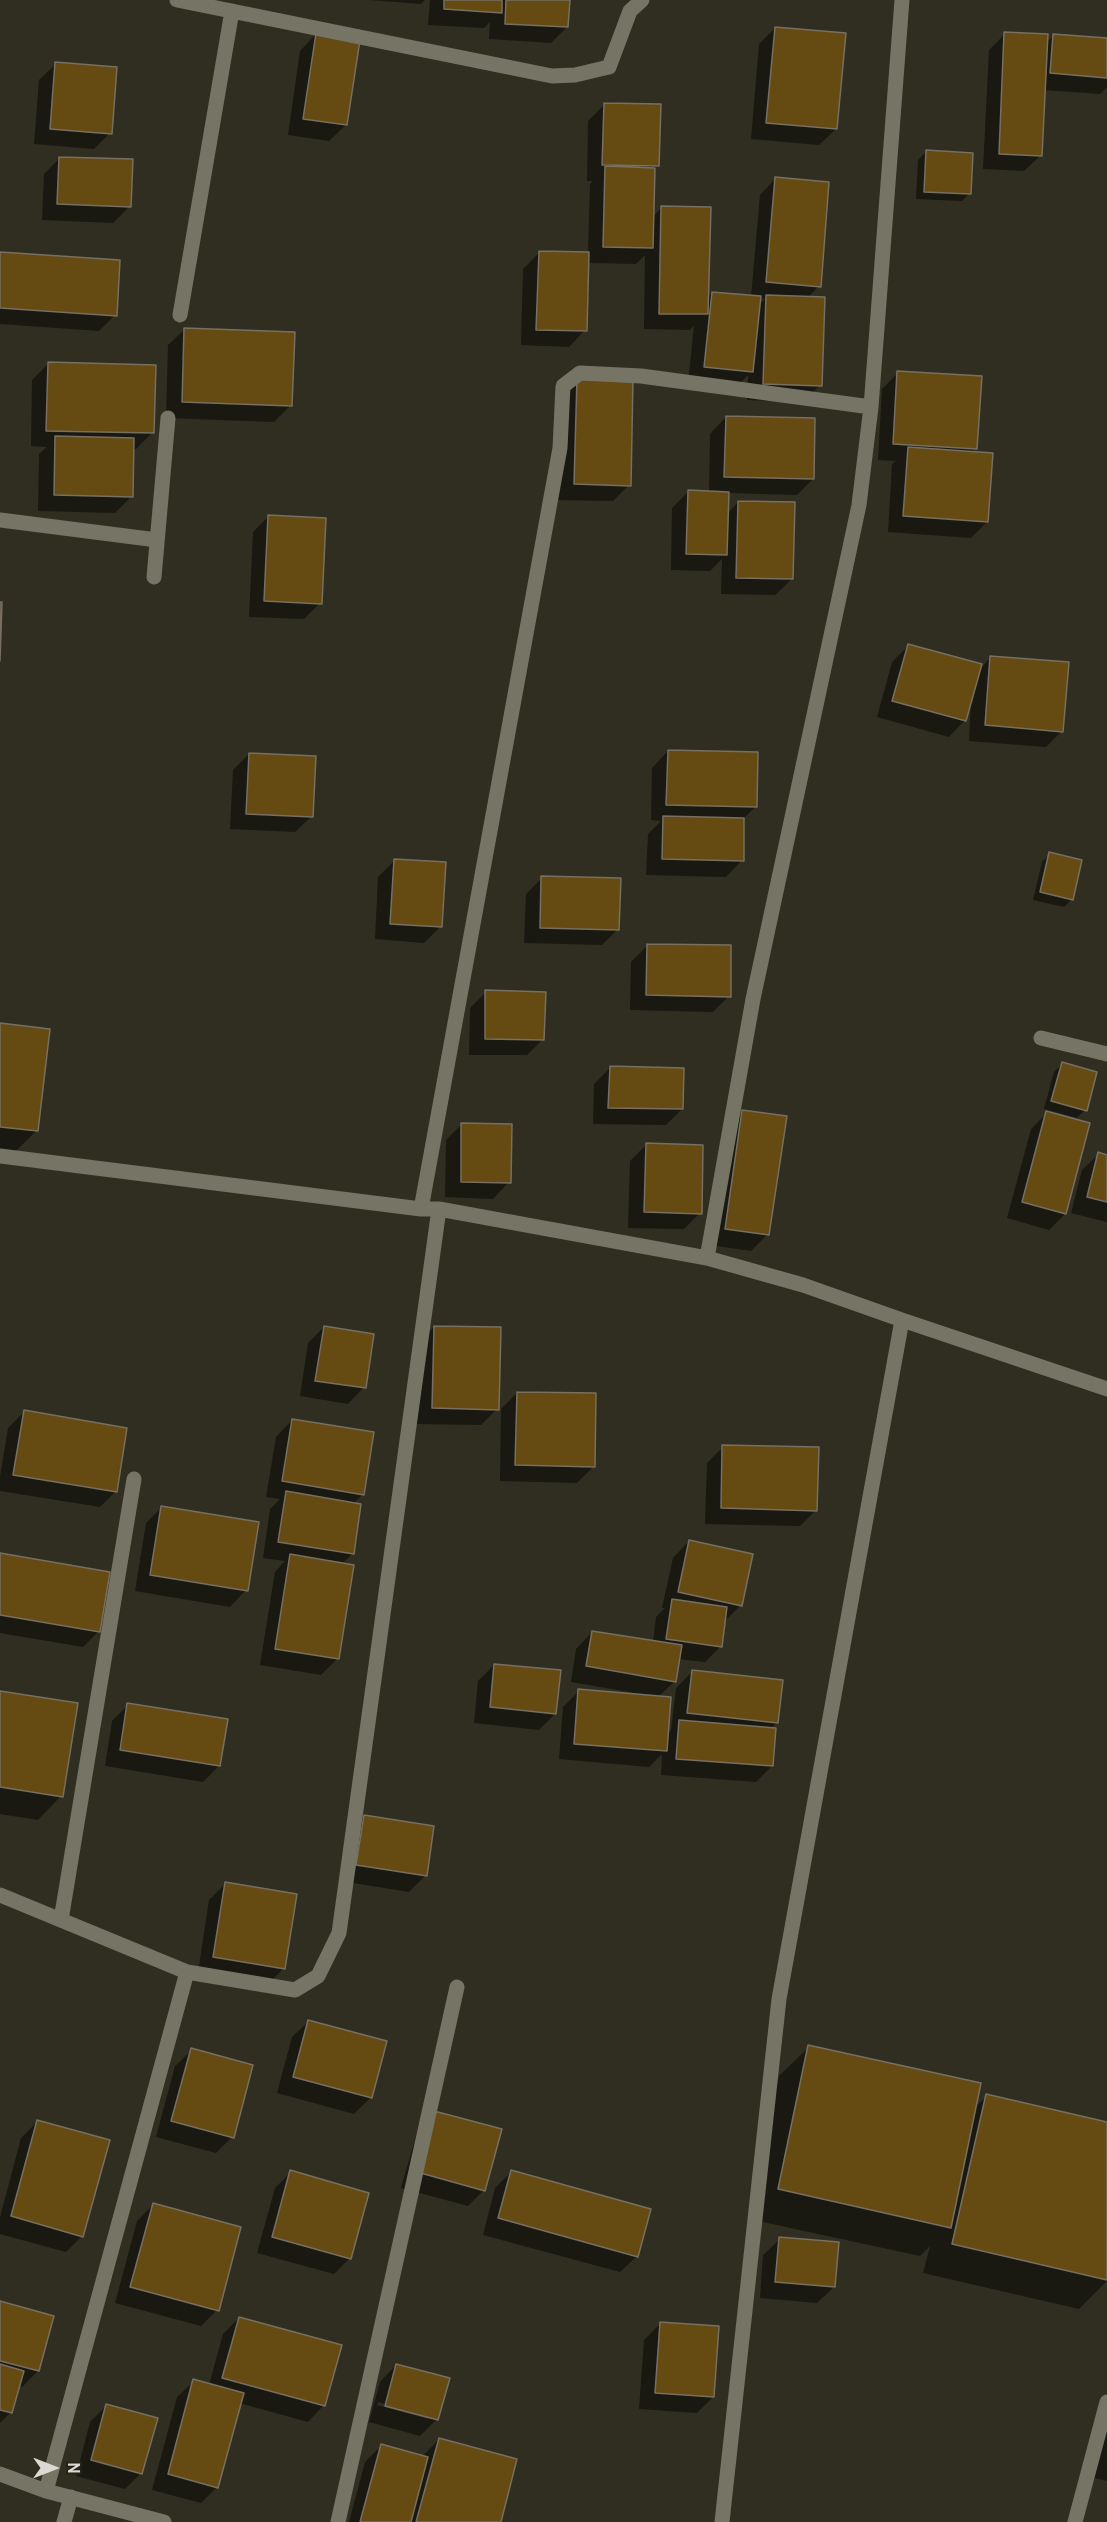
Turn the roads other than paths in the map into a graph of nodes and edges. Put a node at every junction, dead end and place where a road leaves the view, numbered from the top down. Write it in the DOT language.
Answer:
graph roads {
  1 [pos="177,0"];
  2 [pos="642,0"];
  3 [pos="902,0"];
  4 [pos="232,11"];
  5 [pos="180,315"];
  6 [pos="871,407"];
  7 [pos="168,418"];
  8 [pos="0,520"];
  9 [pos="157,540"];
  10 [pos="154,577"];
  11 [pos="1041,1038"];
  12 [pos="1107,1054"];
  13 [pos="0,1156"];
  14 [pos="421,1209"];
  15 [pos="439,1209"];
  16 [pos="707,1258"];
  17 [pos="902,1320"];
  18 [pos="1107,1389"];
  19 [pos="134,1479"];
  20 [pos="0,1896"];
  21 [pos="61,1920"];
  22 [pos="187,1972"];
  23 [pos="457,1987"];
  24 [pos="1107,2402"];
  25 [pos="0,2474"];
  26 [pos="46,2491"];
  27 [pos="70,2497"];
  28 [pos="64,2522"];
  29 [pos="164,2522"];
  30 [pos="338,2522"];
  31 [pos="722,2522"];
  32 [pos="1075,2522"];
  1 -- 4 [label="street"];
  2 -- 4 [label="street"];
  3 -- 6 [label="street"];
  4 -- 5 [label="street"];
  6 -- 14 [label="street"];
  6 -- 16 [label="street"];
  7 -- 9 [label="street"];
  8 -- 9 [label="street"];
  9 -- 10 [label="street"];
  11 -- 12 [label="street"];
  13 -- 14 [label="street"];
  14 -- 15 [label="street"];
  15 -- 16 [label="street"];
  15 -- 22 [label="street"];
  16 -- 17 [label="street"];
  17 -- 18 [label="street"];
  17 -- 31 [label="street"];
  19 -- 21 [label="street"];
  20 -- 21 [label="street"];
  21 -- 22 [label="street"];
  22 -- 26 [label="street"];
  23 -- 30 [label="street"];
  24 -- 32 [label="street"];
  25 -- 26 [label="street"];
  26 -- 27 [label="street"];
  27 -- 28 [label="street"];
  27 -- 29 [label="street"];
}
